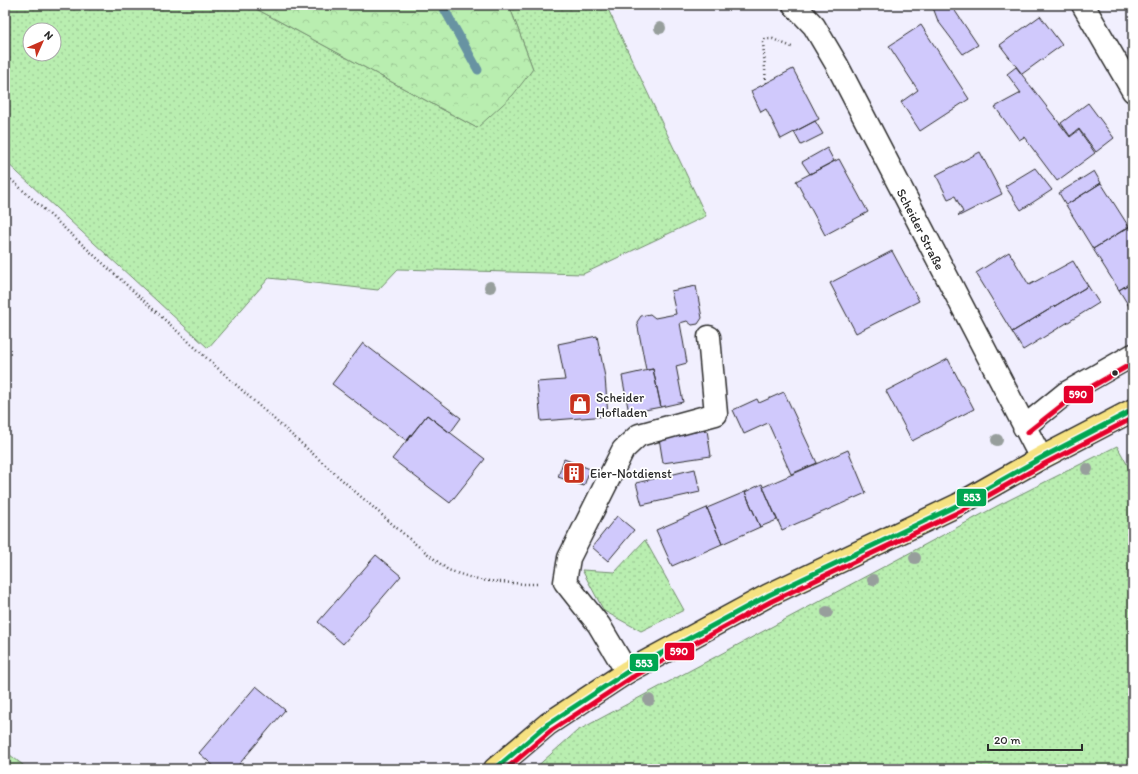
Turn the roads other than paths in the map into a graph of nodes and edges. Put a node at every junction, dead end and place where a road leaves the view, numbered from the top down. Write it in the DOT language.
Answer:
graph roads {
  1 [pos="794,5"];
  2 [pos="1083,5"];
  3 [pos="1133,91"];
  4 [pos="709,337"];
  5 [pos="1133,354"];
  6 [pos="1133,410"];
  7 [pos="1024,427"];
  8 [pos="1041,458"];
  9 [pos="627,672"];
  10 [pos="495,769"];
  1 -- 7 [label="street, Scheider Straße"];
  2 -- 3 [label="street"];
  4 -- 9 [label="street"];
  5 -- 7 [label="street"];
  6 -- 8 [label="main road"];
  7 -- 8 [label="street, Scheider Straße"];
  8 -- 9 [label="main road"];
  9 -- 10 [label="main road"];
}
